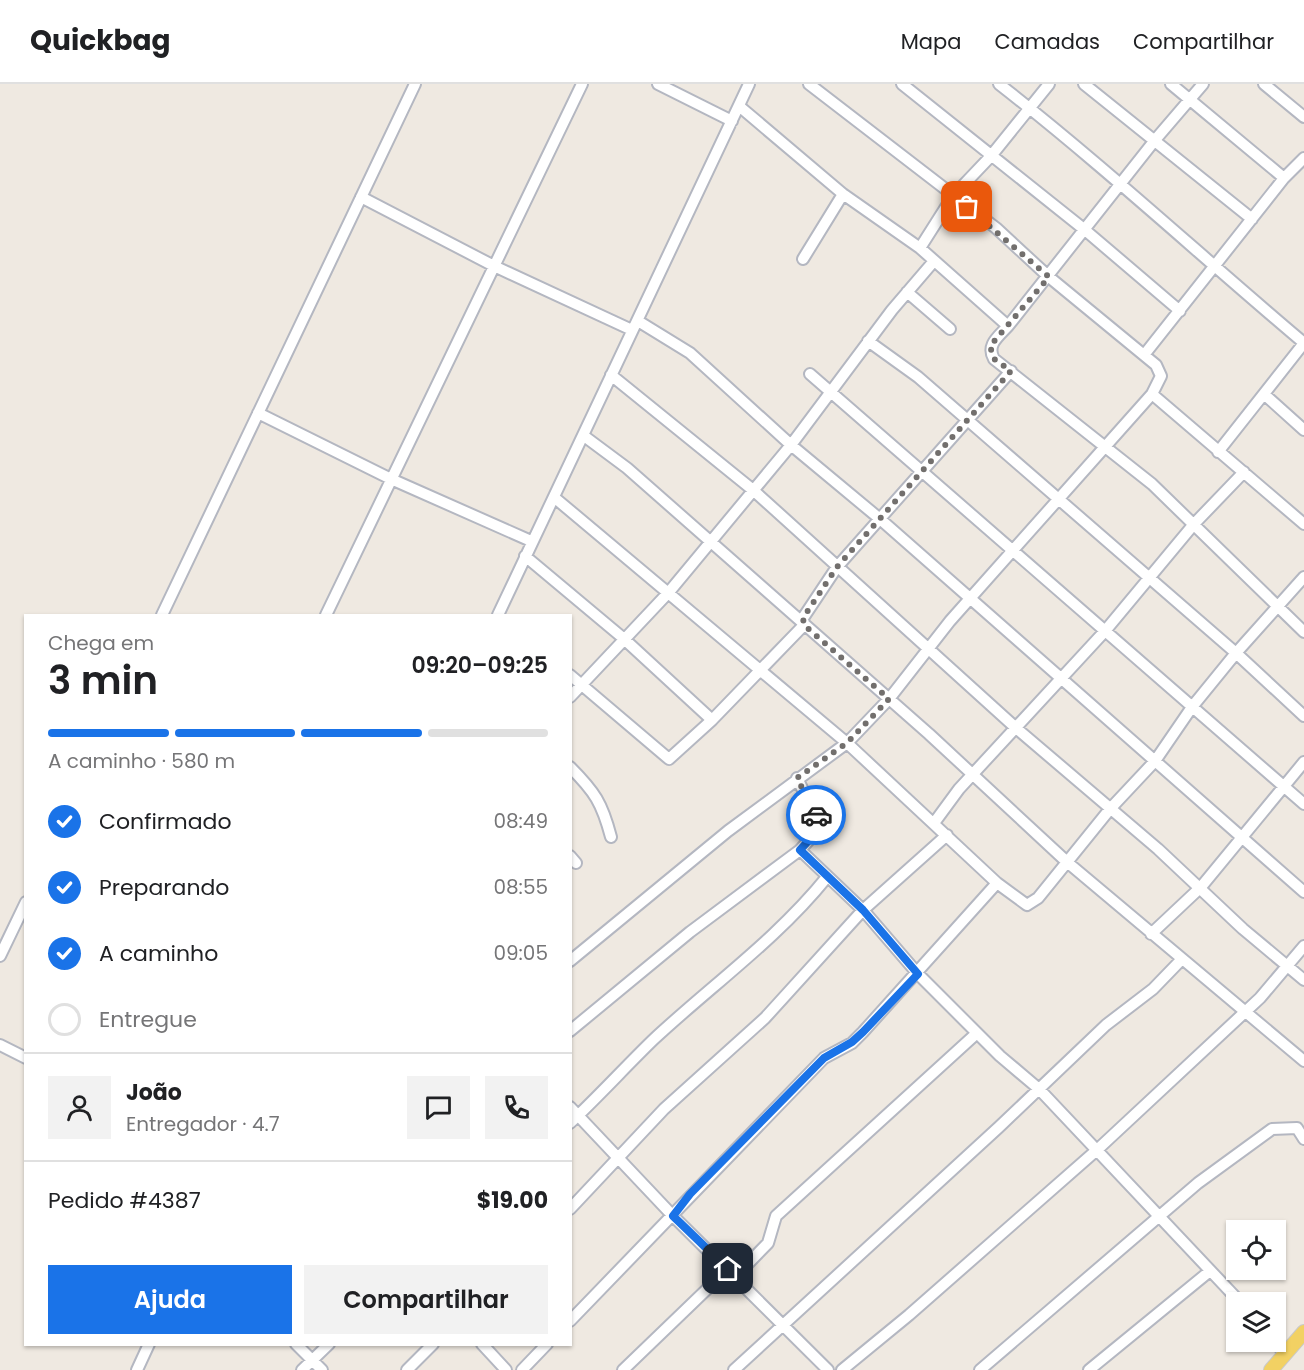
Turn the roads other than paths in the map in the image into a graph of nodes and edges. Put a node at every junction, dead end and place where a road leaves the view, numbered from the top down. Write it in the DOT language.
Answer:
graph roads {
  1 [pos="415,84"];
  2 [pos="582,84"];
  3 [pos="658,84"];
  4 [pos="749,84"];
  5 [pos="809,84"];
  6 [pos="902,84"];
  7 [pos="999,84"];
  8 [pos="1049,84"];
  9 [pos="1084,84"];
  10 [pos="1172,84"];
  11 [pos="1203,84"];
  12 [pos="1264,84"];
  13 [pos="1192,100"];
  14 [pos="739,106"];
  15 [pos="1029,108"];
  16 [pos="1304,117"];
  17 [pos="732,121"];
  18 [pos="1155,140"];
  19 [pos="991,156"];
  20 [pos="1304,158"];
  21 [pos="1284,178"];
  22 [pos="1121,186"];
  23 [pos="843,194"];
  24 [pos="953,196"];
  25 [pos="361,197"];
  26 [pos="1252,219"];
  27 [pos="1085,230"];
  28 [pos="920,248"];
  29 [pos="803,259"];
  30 [pos="934,261"];
  31 [pos="494,266"];
  32 [pos="1215,267"];
  33 [pos="1049,277"];
  34 [pos="907,292"];
  35 [pos="1180,310"];
  36 [pos="635,326"];
  37 [pos="1008,327"];
  38 [pos="950,329"];
  39 [pos="868,341"];
  40 [pos="1304,343"];
  41 [pos="1144,355"];
  42 [pos="1011,371"];
  43 [pos="810,374"];
  44 [pos="611,375"];
  45 [pos="830,390"];
  46 [pos="1152,394"];
  47 [pos="1264,394"];
  48 [pos="258,413"];
  49 [pos="968,421"];
  50 [pos="1304,430"];
  51 [pos="584,436"];
  52 [pos="791,445"];
  53 [pos="1105,446"];
  54 [pos="1218,452"];
  55 [pos="1244,472"];
  56 [pos="922,474"];
  57 [pos="391,479"];
  58 [pos="753,490"];
  59 [pos="555,498"];
  60 [pos="1057,500"];
  61 [pos="880,519"];
  62 [pos="1194,524"];
  63 [pos="1304,524"];
  64 [pos="531,541"];
  65 [pos="709,541"];
  66 [pos="1013,550"];
  67 [pos="525,556"];
  68 [pos="837,567"];
  69 [pos="1149,577"];
  70 [pos="1304,577"];
  71 [pos="669,592"];
  72 [pos="970,598"];
  73 [pos="1278,604"];
  74 [pos="162,614"];
  75 [pos="326,614"];
  76 [pos="500,614"];
  77 [pos="804,625"];
  78 [pos="1105,631"];
  79 [pos="1304,632"];
  80 [pos="623,638"];
  81 [pos="928,648"];
  82 [pos="1236,653"];
  83 [pos="760,669"];
  84 [pos="572,677"];
  85 [pos="1061,678"];
  86 [pos="581,684"];
  87 [pos="572,695"];
  88 [pos="889,699"];
  89 [pos="1192,707"];
  90 [pos="1304,716"];
  91 [pos="712,720"];
  92 [pos="1016,728"];
  93 [pos="847,743"];
  94 [pos="1155,761"];
  95 [pos="1304,762"];
  96 [pos="572,769"];
  97 [pos="974,774"];
  98 [pos="797,778"];
  99 [pos="1283,785"];
  100 [pos="1304,804"];
  101 [pos="1110,809"];
  102 [pos="934,823"];
  103 [pos="947,835"];
  104 [pos="611,837"];
  105 [pos="1242,837"];
  106 [pos="800,850"];
  107 [pos="1067,862"];
  108 [pos="827,877"];
  109 [pos="997,883"];
  110 [pos="1201,887"];
  111 [pos="1304,892"];
  112 [pos="24,906"];
  113 [pos="863,910"];
  114 [pos="1151,934"];
  115 [pos="1304,946"];
  116 [pos="0,956"];
  117 [pos="572,959"];
  118 [pos="1182,959"];
  119 [pos="1288,965"];
  120 [pos="918,974"];
  121 [pos="1304,980"];
  122 [pos="1245,1011"];
  123 [pos="572,1029"];
  124 [pos="977,1033"];
  125 [pos="0,1045"];
  126 [pos="24,1057"];
  127 [pos="1304,1061"];
  128 [pos="1039,1089"];
  129 [pos="573,1115"];
  130 [pos="1304,1139"];
  131 [pos="1098,1149"];
  132 [pos="620,1158"];
  133 [pos="572,1207"];
  134 [pos="673,1216"];
  135 [pos="1161,1217"];
  136 [pos="1210,1271"];
  137 [pos="732,1273"];
  138 [pos="1230,1292"];
  139 [pos="572,1319"];
  140 [pos="783,1325"];
  141 [pos="1304,1332"];
  142 [pos="148,1346"];
  143 [pos="298,1346"];
  144 [pos="327,1346"];
  145 [pos="431,1346"];
  146 [pos="484,1346"];
  147 [pos="545,1346"];
  148 [pos="1285,1354"];
  149 [pos="312,1360"];
  150 [pos="136,1370"];
  151 [pos="302,1370"];
  152 [pos="322,1370"];
  153 [pos="407,1370"];
  154 [pos="506,1370"];
  155 [pos="522,1370"];
  156 [pos="623,1370"];
  157 [pos="734,1370"];
  158 [pos="828,1370"];
  159 [pos="842,1370"];
  160 [pos="980,1370"];
  161 [pos="1089,1370"];
  162 [pos="1271,1370"];
  1 -- 25 [label="street"];
  2 -- 31 [label="street"];
  3 -- 17 [label="street"];
  4 -- 14 [label="street"];
  5 -- 24 [label="street"];
  6 -- 19 [label="street"];
  7 -- 15 [label="street"];
  8 -- 15 [label="street"];
  9 -- 18 [label="street"];
  10 -- 13 [label="street"];
  11 -- 13 [label="street"];
  12 -- 16 [label="street"];
  13 -- 18 [label="street"];
  13 -- 21 [label="street"];
  14 -- 17 [label="street"];
  14 -- 23 [label="street"];
  15 -- 19 [label="street"];
  15 -- 22 [label="street"];
  17 -- 36 [label="street"];
  18 -- 22 [label="street"];
  18 -- 26 [label="street"];
  19 -- 24 [label="street"];
  19 -- 27 [label="street"];
  20 -- 21 [label="street"];
  21 -- 26 [label="street"];
  22 -- 27 [label="street"];
  22 -- 32 [label="street"];
  23 -- 28 [label="street"];
  23 -- 29 [label="street"];
  24 -- 28 [label="street"];
  24 -- 33 [label="street"];
  25 -- 31 [label="street"];
  25 -- 48 [label="street"];
  26 -- 32 [label="street"];
  27 -- 33 [label="street"];
  27 -- 35 [label="street"];
  28 -- 30 [label="street"];
  30 -- 34 [label="street"];
  30 -- 37 [label="street"];
  31 -- 36 [label="street"];
  31 -- 57 [label="street"];
  32 -- 35 [label="street"];
  32 -- 40 [label="street"];
  33 -- 37 [label="street"];
  33 -- 41 [label="street"];
  34 -- 38 [label="street"];
  34 -- 39 [label="street"];
  35 -- 41 [label="street"];
  36 -- 44 [label="street"];
  36 -- 52 [label="street"];
  37 -- 42 [label="street"];
  39 -- 45 [label="street"];
  39 -- 49 [label="street"];
  40 -- 47 [label="street"];
  41 -- 46 [label="street"];
  42 -- 49 [label="street"];
  42 -- 53 [label="street"];
  43 -- 45 [label="street"];
  44 -- 51 [label="street"];
  44 -- 58 [label="street"];
  45 -- 52 [label="street"];
  45 -- 56 [label="street"];
  46 -- 53 [label="street"];
  46 -- 54 [label="street"];
  47 -- 50 [label="street"];
  47 -- 54 [label="street"];
  48 -- 57 [label="street"];
  48 -- 74 [label="street"];
  49 -- 56 [label="street"];
  49 -- 60 [label="street"];
  51 -- 59 [label="street"];
  51 -- 65 [label="street"];
  52 -- 58 [label="street"];
  52 -- 61 [label="street"];
  53 -- 60 [label="street"];
  53 -- 62 [label="street"];
  54 -- 55 [label="street"];
  55 -- 62 [label="street"];
  55 -- 63 [label="street"];
  56 -- 61 [label="street"];
  56 -- 66 [label="street"];
  57 -- 64 [label="street"];
  57 -- 75 [label="street"];
  58 -- 65 [label="street"];
  58 -- 68 [label="street"];
  59 -- 64 [label="street"];
  59 -- 71 [label="street"];
  60 -- 66 [label="street"];
  60 -- 69 [label="street"];
  61 -- 68 [label="street"];
  61 -- 72 [label="street"];
  62 -- 69 [label="street"];
  62 -- 73 [label="street"];
  64 -- 67 [label="street"];
  65 -- 71 [label="street"];
  65 -- 77 [label="street"];
  66 -- 72 [label="street"];
  66 -- 78 [label="street"];
  67 -- 76 [label="street"];
  67 -- 80 [label="street"];
  68 -- 77 [label="street"];
  68 -- 81 [label="street"];
  69 -- 78 [label="street"];
  69 -- 82 [label="street"];
  70 -- 73 [label="street"];
  71 -- 80 [label="street"];
  71 -- 83 [label="street"];
  72 -- 81 [label="street"];
  72 -- 85 [label="street"];
  73 -- 79 [label="street"];
  73 -- 82 [label="street"];
  77 -- 83 [label="street"];
  77 -- 88 [label="street"];
  78 -- 85 [label="street"];
  78 -- 89 [label="street"];
  80 -- 86 [label="street"];
  80 -- 91 [label="street"];
  81 -- 88 [label="street"];
  81 -- 92 [label="street"];
  82 -- 89 [label="street"];
  82 -- 90 [label="street"];
  83 -- 91 [label="street"];
  83 -- 93 [label="street"];
  84 -- 86 [label="street"];
  85 -- 92 [label="street"];
  85 -- 94 [label="street"];
  86 -- 87 [label="street"];
  86 -- 91 [label="street"];
  88 -- 93 [label="street"];
  88 -- 97 [label="street"];
  89 -- 94 [label="street"];
  89 -- 99 [label="street"];
  92 -- 97 [label="street"];
  92 -- 101 [label="street"];
  93 -- 98 [label="street"];
  93 -- 102 [label="street"];
  94 -- 101 [label="street"];
  94 -- 105 [label="street"];
  95 -- 99 [label="street"];
  96 -- 104 [label="street"];
  97 -- 102 [label="street"];
  97 -- 107 [label="street"];
  98 -- 106 [label="street"];
  98 -- 117 [label="street"];
  99 -- 100 [label="street"];
  99 -- 105 [label="street"];
  101 -- 107 [label="street"];
  101 -- 110 [label="street"];
  102 -- 103 [label="street"];
  103 -- 109 [label="street"];
  103 -- 113 [label="street"];
  105 -- 110 [label="street"];
  105 -- 111 [label="street"];
  106 -- 108 [label="street"];
  106 -- 123 [label="street"];
  107 -- 109 [label="street"];
  107 -- 114 [label="street"];
  108 -- 113 [label="street"];
  108 -- 129 [label="street"];
  109 -- 120 [label="street"];
  110 -- 114 [label="street"];
  110 -- 119 [label="street"];
  112 -- 116 [label="street"];
  113 -- 120 [label="street"];
  113 -- 132 [label="street"];
  114 -- 118 [label="street"];
  115 -- 119 [label="street"];
  118 -- 122 [label="street"];
  118 -- 128 [label="street"];
  119 -- 121 [label="street"];
  119 -- 122 [label="street"];
  120 -- 124 [label="street"];
  120 -- 134 [label="street"];
  122 -- 127 [label="street"];
  122 -- 131 [label="street"];
  124 -- 128 [label="street"];
  124 -- 137 [label="street"];
  125 -- 126 [label="street"];
  128 -- 131 [label="street"];
  128 -- 140 [label="street"];
  129 -- 132 [label="street"];
  130 -- 135 [label="street"];
  131 -- 135 [label="street"];
  131 -- 159 [label="street"];
  132 -- 133 [label="street"];
  132 -- 134 [label="street"];
  134 -- 137 [label="street"];
  134 -- 139 [label="street"];
  135 -- 136 [label="street"];
  135 -- 160 [label="street"];
  136 -- 138 [label="street"];
  136 -- 161 [label="street"];
  137 -- 140 [label="street"];
  137 -- 156 [label="street"];
  140 -- 157 [label="street"];
  140 -- 158 [label="street"];
  141 -- 148 [label="main road"];
  142 -- 150 [label="street"];
  143 -- 149 [label="street"];
  144 -- 149 [label="street"];
  145 -- 153 [label="street"];
  146 -- 154 [label="street"];
  147 -- 155 [label="street"];
  148 -- 162 [label="main road"];
  149 -- 151 [label="street"];
  149 -- 152 [label="street"];
}
